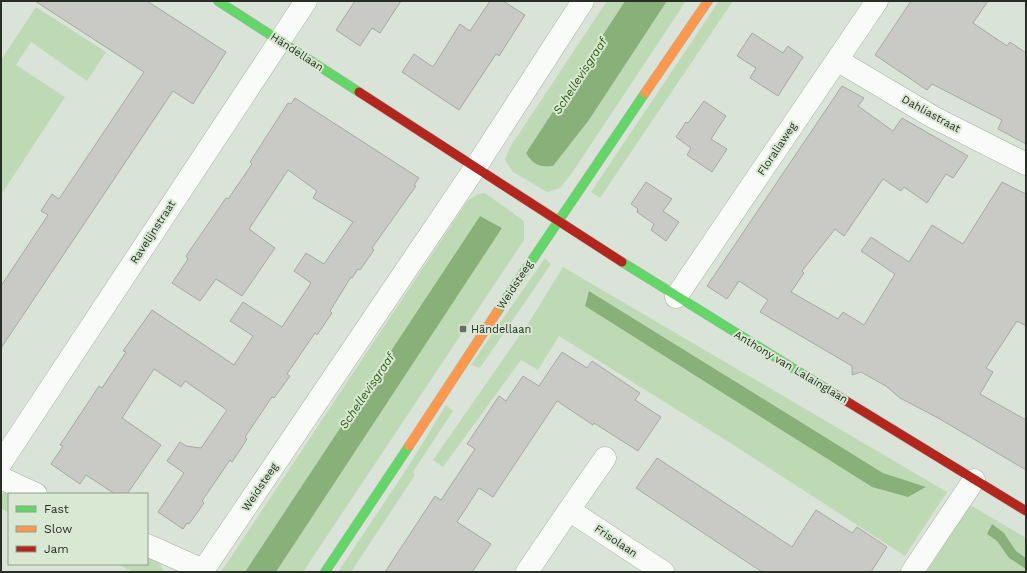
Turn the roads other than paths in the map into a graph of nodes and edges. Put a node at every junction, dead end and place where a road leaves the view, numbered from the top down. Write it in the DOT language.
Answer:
graph roads {
  1 [pos="218,1"];
  2 [pos="306,1"];
  3 [pos="582,1"];
  4 [pos="708,1"];
  5 [pos="877,1"];
  6 [pos="279,41"];
  7 [pos="837,60"];
  8 [pos="1026,164"];
  9 [pos="475,168"];
  10 [pos="557,220"];
  11 [pos="676,297"];
  12 [pos="604,458"];
  13 [pos="1,463"];
  14 [pos="1,478"];
  15 [pos="974,480"];
  16 [pos="34,493"];
  17 [pos="569,510"];
  18 [pos="1026,511"];
  19 [pos="148,545"];
  20 [pos="202,571"];
  21 [pos="325,572"];
  22 [pos="527,572"];
  23 [pos="663,572"];
  24 [pos="912,572"];
  1 -- 6 [label="street, Händellaan"];
  2 -- 6 [label="street, Ravelijnstraat"];
  3 -- 9 [label="street, Weidsteeg"];
  4 -- 10 [label="street, Weidsteeg"];
  5 -- 7 [label="street, Floraliaweg"];
  6 -- 9 [label="street, Händellaan"];
  6 -- 13 [label="street, Ravelijnstraat"];
  7 -- 8 [label="street, Dahliastraat"];
  7 -- 11 [label="street, Floraliaweg"];
  9 -- 10 [label="street, Händellaan"];
  9 -- 20 [label="street, Weidsteeg"];
  10 -- 11 [label="street, Anthony van Lalainglaan"];
  10 -- 21 [label="street, Weidsteeg"];
  11 -- 15 [label="street, Anthony van Lalainglaan"];
  12 -- 17 [label="street"];
  14 -- 16 [label="street"];
  15 -- 18 [label="street, Anthony van Lalainglaan"];
  15 -- 24 [label="street"];
  17 -- 22 [label="street"];
  17 -- 23 [label="street, Frisolaan"];
  19 -- 20 [label="street"];
}
